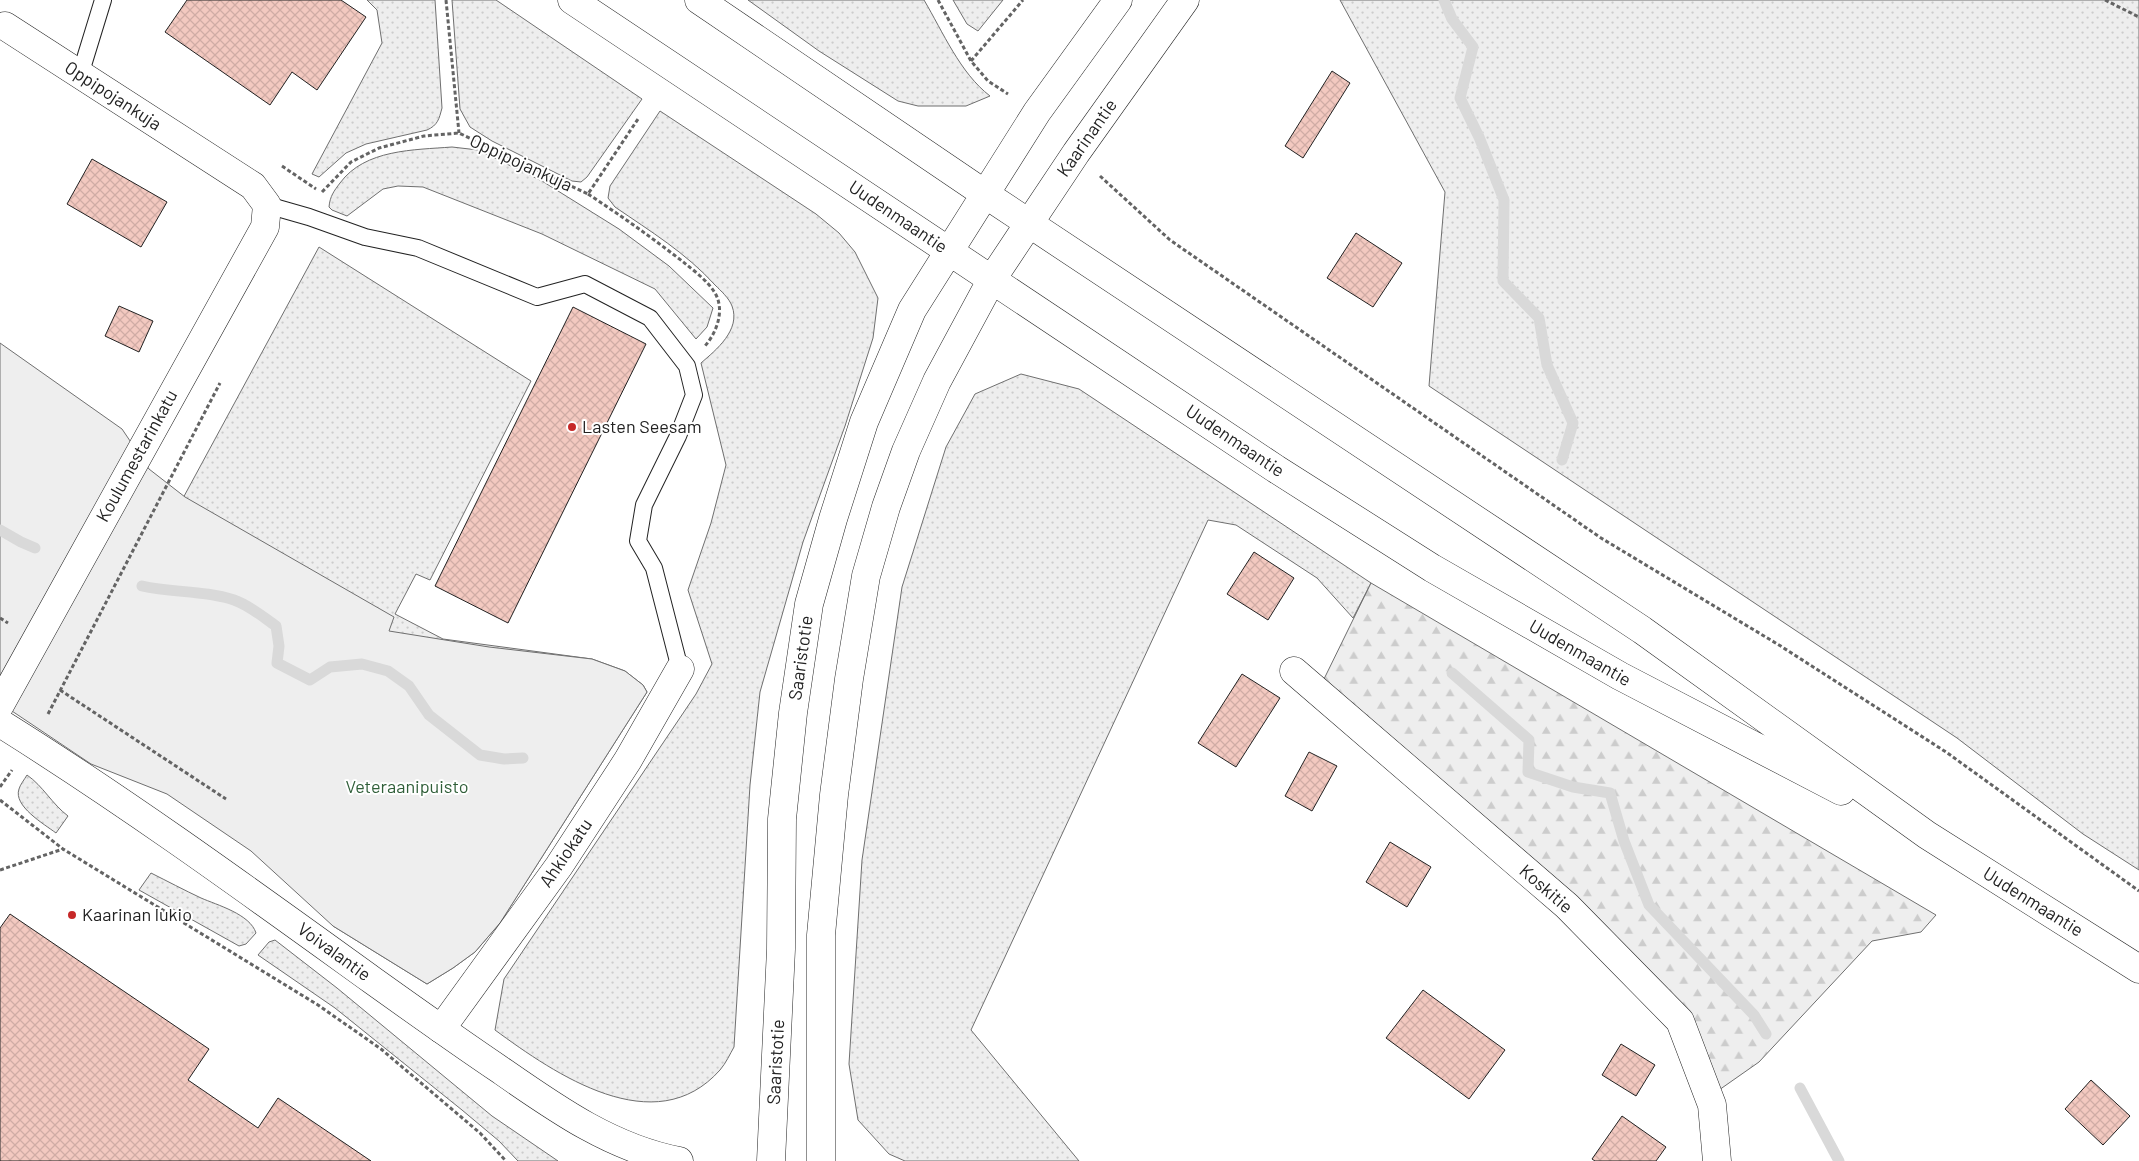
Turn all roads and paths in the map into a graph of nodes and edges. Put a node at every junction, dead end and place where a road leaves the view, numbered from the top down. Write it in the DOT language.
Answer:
graph roads {
  1 [pos="103,0"];
  2 [pos="446,0"];
  3 [pos="572,0"];
  4 [pos="700,0"];
  5 [pos="938,0"];
  6 [pos="1023,0"];
  7 [pos="1118,0"];
  8 [pos="1185,0"];
  9 [pos="2104,0"];
  10 [pos="2139,18"];
  11 [pos="5,26"];
  12 [pos="971,61"];
  13 [pos="80,75"];
  14 [pos="1037,112"];
  15 [pos="638,119"];
  16 [pos="459,134"];
  17 [pos="1076,153"];
  18 [pos="588,194"];
  19 [pos="985,194"];
  20 [pos="267,205"];
  21 [pos="309,217"];
  22 [pos="1028,222"];
  23 [pos="949,251"];
  24 [pos="992,279"];
  25 [pos="687,366"];
  26 [pos="224,374"];
  27 [pos="680,669"];
  28 [pos="1294,671"];
  29 [pos="60,690"];
  30 [pos="0,705"];
  31 [pos="48,714"];
  32 [pos="0,724"];
  33 [pos="226,799"];
  34 [pos="0,800"];
  35 [pos="1926,835"];
  36 [pos="63,849"];
  37 [pos="0,870"];
  38 [pos="2139,892"];
  39 [pos="2139,969"];
  40 [pos="441,1029"];
  41 [pos="506,1161"];
  42 [pos="678,1161"];
  43 [pos="771,1161"];
  44 [pos="821,1161"];
  45 [pos="1716,1161"];
  1 -- 13 [label="lane"];
  2 -- 16 [label="path"];
  3 -- 23 [label="main road, Uudenmaantie"];
  4 -- 19 [label="main road, Uudenmaantie"];
  5 -- 12 [label="path"];
  6 -- 12 [label="path"];
  7 -- 14 [label="main road"];
  8 -- 17 [label="main road, Kaarinantie"];
  9 -- 10 [label="path"];
  11 -- 13 [label="main road, Oppipojankuja"];
  12 -- 14 [label="path"];
  13 -- 20 [label="main road, Oppipojankuja"];
  14 -- 19 [label="main road"];
  15 -- 18 [label="path, Oppipojankuja"];
  16 -- 18 [label="path, Oppipojankuja"];
  16 -- 21 [label="path, Oppipojankuja"];
  17 -- 22 [label="main road, Kaarinantie"];
  17 -- 38 [label="path"];
  18 -- 25 [label="path"];
  19 -- 22 [label="main road, Uudenmaantie"];
  19 -- 23 [label="main road, Saaristotie"];
  20 -- 21 [label="lane"];
  20 -- 30 [label="main road, Koulumestarinkatu"];
  21 -- 25 [label="lane"];
  22 -- 24 [label="main road, Kaarinantie"];
  22 -- 35 [label="main road, Uudenmaantie"];
  23 -- 24 [label="main road, Uudenmaantie"];
  23 -- 43 [label="main road, Saaristotie"];
  24 -- 35 [label="main road, Uudenmaantie"];
  24 -- 44 [label="main road"];
  25 -- 27 [label="lane"];
  26 -- 29 [label="path"];
  27 -- 40 [label="main road, Ahkiokatu"];
  28 -- 45 [label="main road, Koskitie"];
  29 -- 31 [label="path"];
  29 -- 33 [label="path"];
  32 -- 40 [label="main road, Voivalantie"];
  34 -- 36 [label="path"];
  35 -- 39 [label="main road, Uudenmaantie"];
  36 -- 37 [label="path"];
  36 -- 41 [label="path"];
  40 -- 42 [label="main road, Voivalantie"];
}
